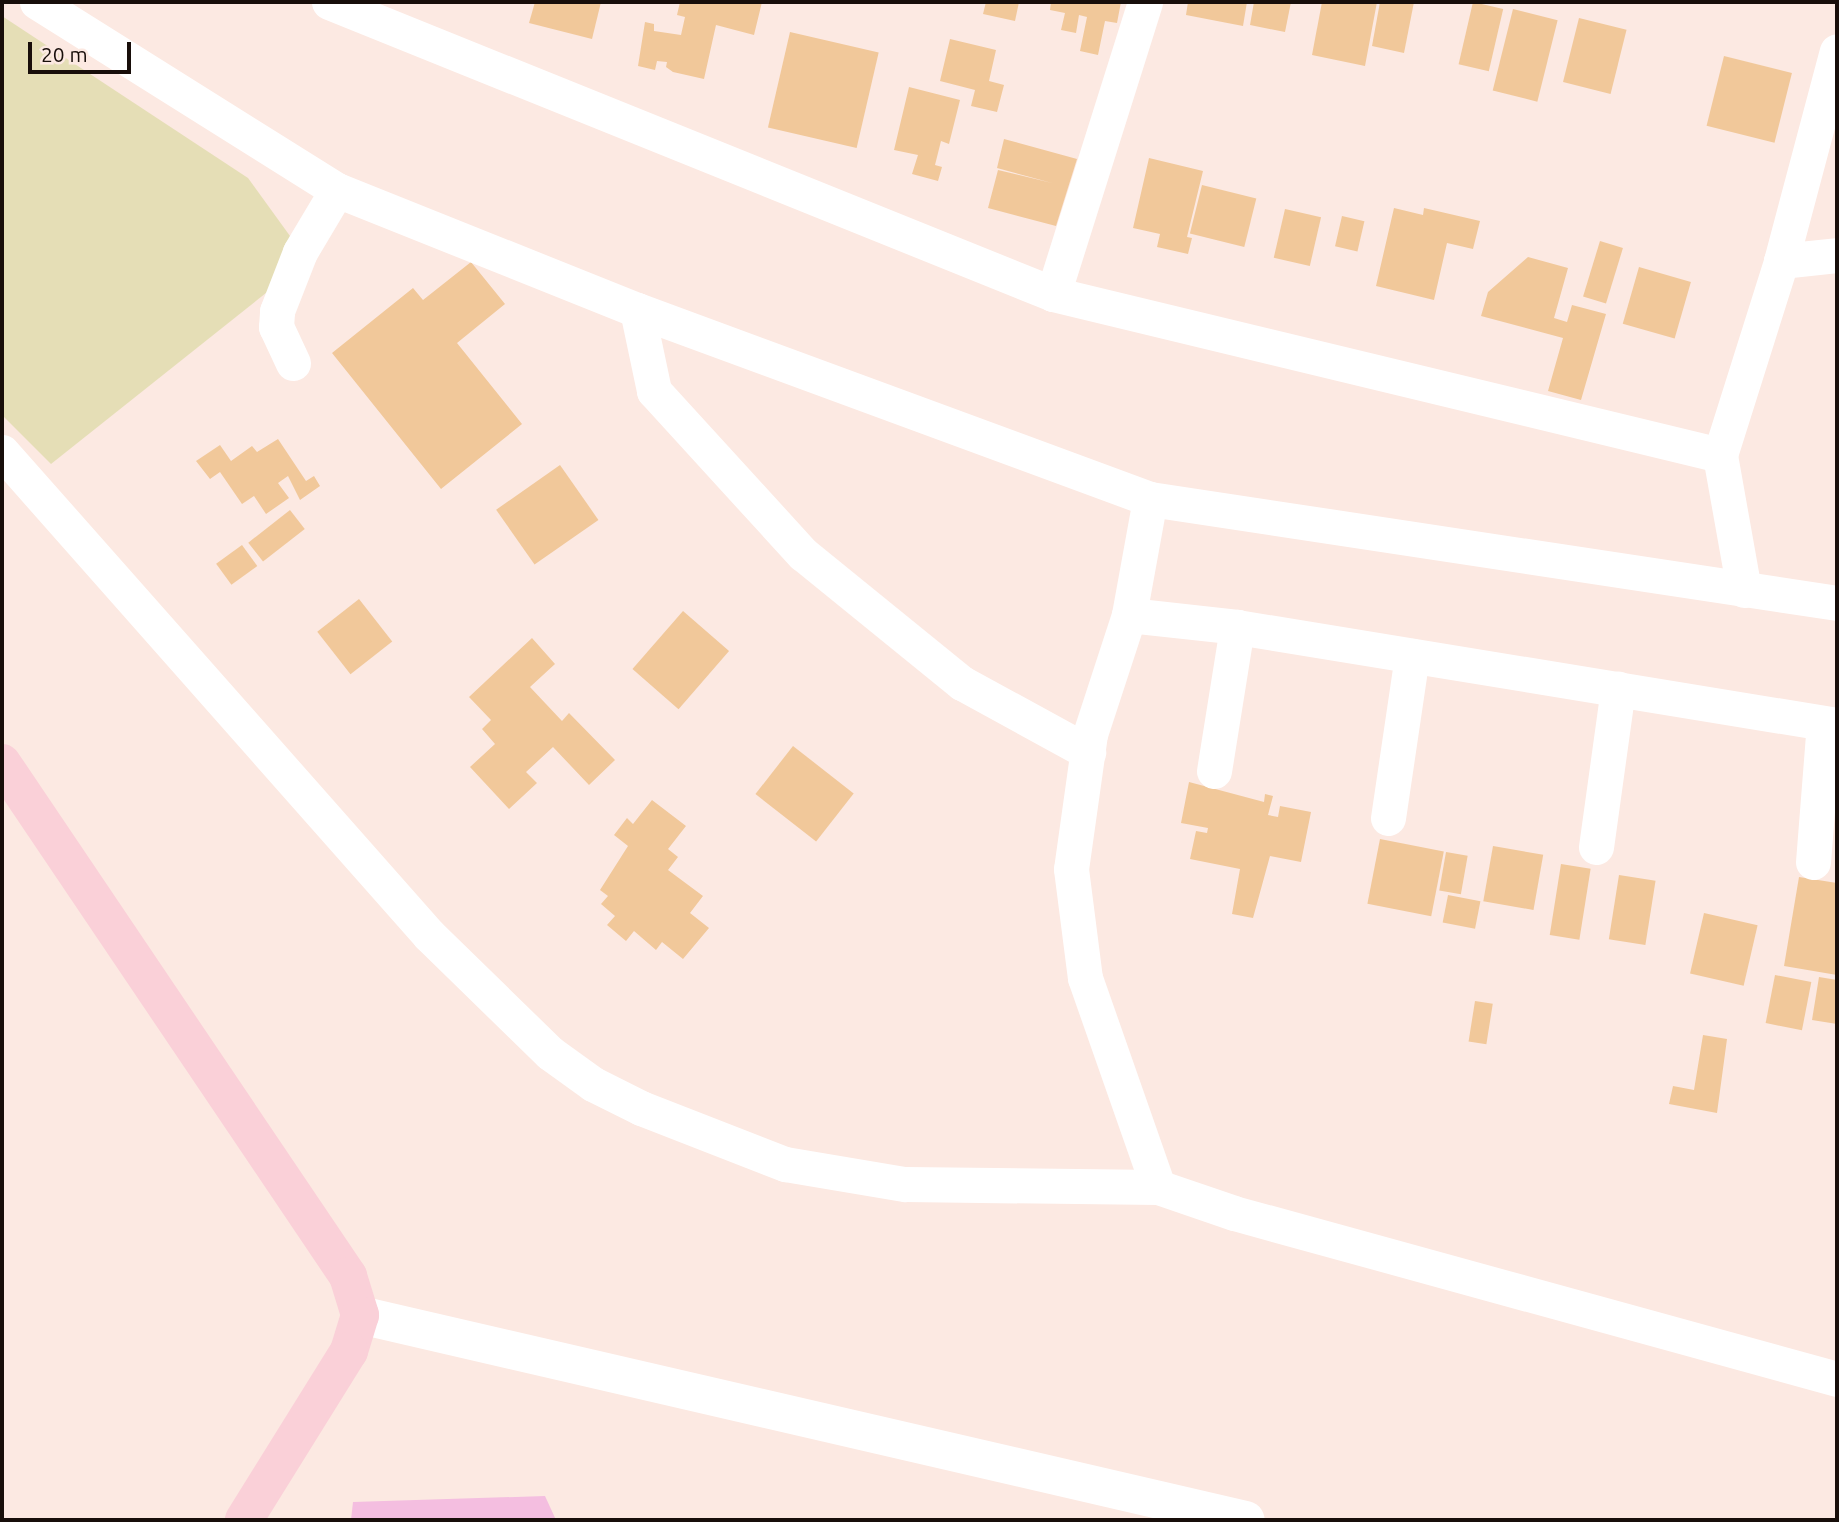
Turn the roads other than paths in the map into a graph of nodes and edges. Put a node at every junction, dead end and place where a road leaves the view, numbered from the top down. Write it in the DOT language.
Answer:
graph roads {
  1 [pos="37,2"];
  2 [pos="329,2"];
  3 [pos="1145,2"];
  4 [pos="1837,51"];
  5 [pos="337,190"];
  6 [pos="1837,256"];
  7 [pos="1781,261"];
  8 [pos="1053,294"];
  9 [pos="638,310"];
  10 [pos="293,363"];
  11 [pos="2,452"];
  12 [pos="1720,455"];
  13 [pos="1150,499"];
  14 [pos="1744,590"];
  15 [pos="1837,603"];
  16 [pos="1129,615"];
  17 [pos="1237,627"];
  18 [pos="1412,656"];
  19 [pos="1618,690"];
  20 [pos="1831,724"];
  21 [pos="1088,752"];
  22 [pos="2,763"];
  23 [pos="1214,771"];
  24 [pos="1388,818"];
  25 [pos="1596,847"];
  26 [pos="1813,862"];
  27 [pos="1158,1187"];
  28 [pos="360,1315"];
  29 [pos="1837,1379"];
  30 [pos="244,1520"];
  31 [pos="1246,1520"];
  1 -- 5 [label="street"];
  2 -- 8 [label="street"];
  3 -- 8 [label="street"];
  4 -- 7 [label="street"];
  5 -- 9 [label="street"];
  5 -- 10 [label="street"];
  6 -- 7 [label="street"];
  7 -- 12 [label="street"];
  8 -- 12 [label="street"];
  9 -- 13 [label="street"];
  9 -- 21 [label="street"];
  11 -- 27 [label="street"];
  12 -- 14 [label="street"];
  13 -- 14 [label="street"];
  13 -- 16 [label="street"];
  14 -- 15 [label="street"];
  16 -- 17 [label="street"];
  16 -- 21 [label="street"];
  17 -- 18 [label="street"];
  17 -- 23 [label="street"];
  18 -- 19 [label="street"];
  18 -- 24 [label="street"];
  19 -- 20 [label="street"];
  19 -- 25 [label="street"];
  20 -- 26 [label="street"];
  21 -- 27 [label="street"];
  22 -- 28 [label="main road"];
  27 -- 29 [label="street"];
  28 -- 30 [label="main road"];
  28 -- 31 [label="street"];
}
